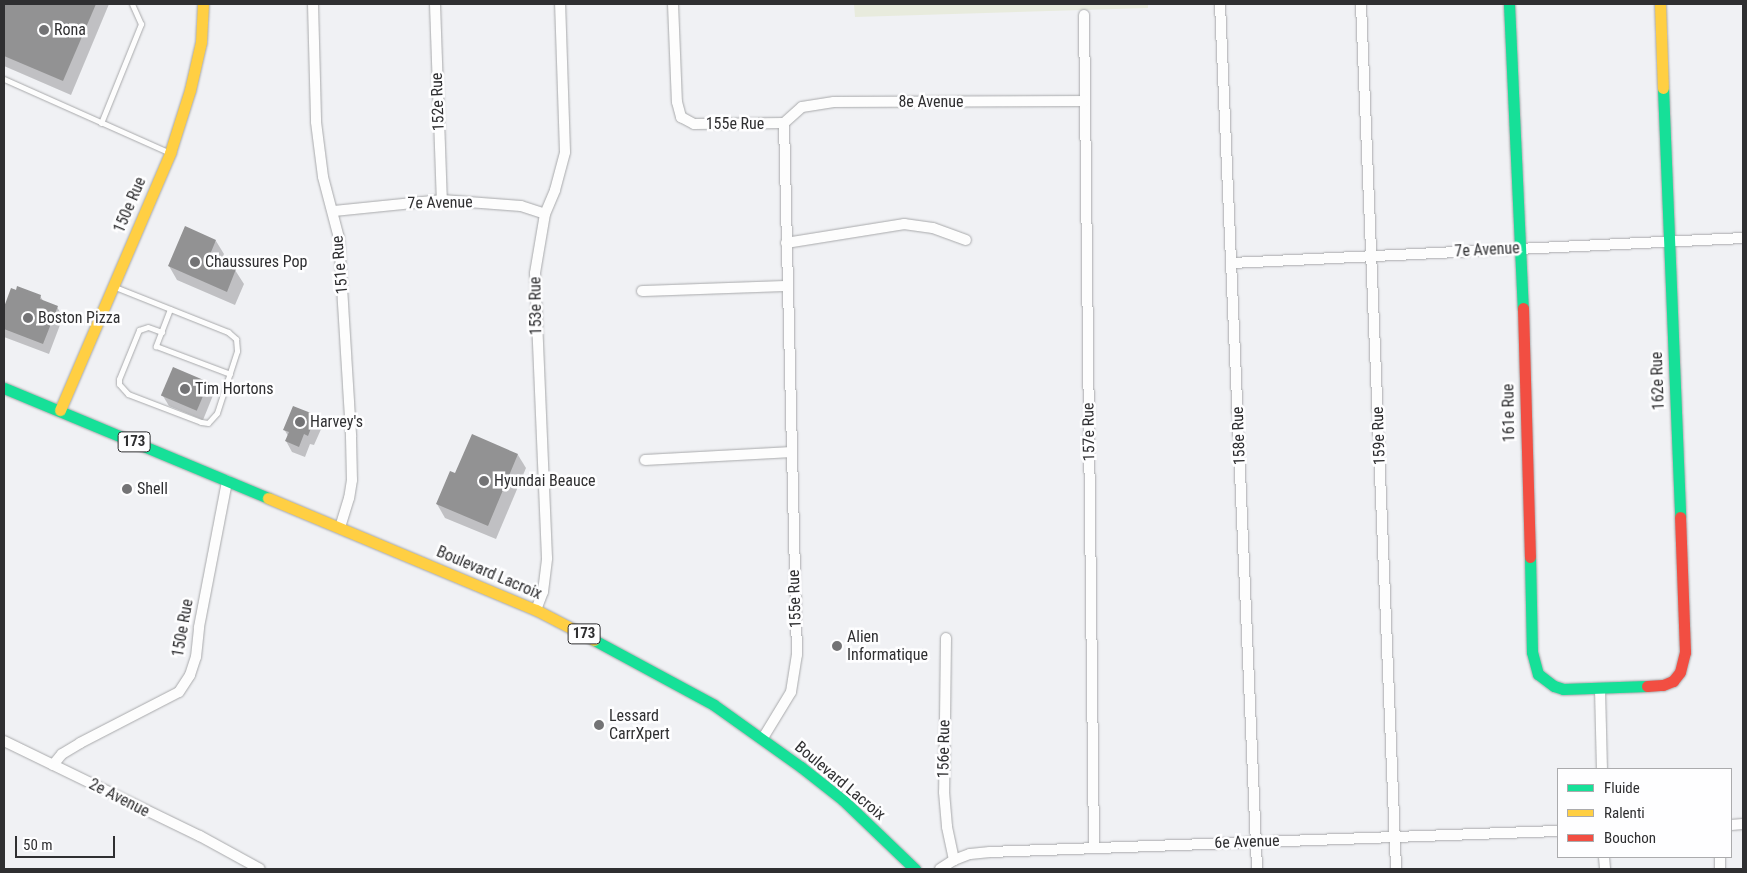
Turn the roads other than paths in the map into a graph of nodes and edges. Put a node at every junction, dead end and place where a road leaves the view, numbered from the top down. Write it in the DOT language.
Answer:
graph roads {
  1 [pos="132,4"];
  2 [pos="203,4"];
  3 [pos="313,4"];
  4 [pos="435,4"];
  5 [pos="560,4"];
  6 [pos="673,4"];
  7 [pos="1220,4"];
  8 [pos="1361,4"];
  9 [pos="1509,4"];
  10 [pos="1660,4"];
  11 [pos="1084,15"];
  12 [pos="4,79"];
  13 [pos="1084,102"];
  14 [pos="101,123"];
  15 [pos="784,124"];
  16 [pos="170,153"];
  17 [pos="442,200"];
  18 [pos="334,211"];
  19 [pos="545,214"];
  20 [pos="1743,238"];
  21 [pos="966,240"];
  22 [pos="1669,242"];
  23 [pos="786,243"];
  24 [pos="1522,249"];
  25 [pos="1372,256"];
  26 [pos="1232,262"];
  27 [pos="113,286"];
  28 [pos="787,286"];
  29 [pos="642,290"];
  30 [pos="170,309"];
  31 [pos="162,332"];
  32 [pos="230,374"];
  33 [pos="4,388"];
  34 [pos="60,410"];
  35 [pos="792,452"];
  36 [pos="645,460"];
  37 [pos="227,482"];
  38 [pos="340,528"];
  39 [pos="536,610"];
  40 [pos="946,638"];
  41 [pos="1600,689"];
  42 [pos="763,738"];
  43 [pos="4,741"];
  44 [pos="53,765"];
  45 [pos="1602,768"];
  46 [pos="1557,831"];
  47 [pos="1395,837"];
  48 [pos="1257,842"];
  49 [pos="1094,848"];
  50 [pos="954,860"];
  51 [pos="260,869"];
  52 [pos="915,869"];
  53 [pos="940,869"];
  54 [pos="1257,869"];
  55 [pos="1396,869"];
  1 -- 14 [label="lane"];
  2 -- 16 [label="street, 150e Rue"];
  3 -- 18 [label="street, 151e Rue"];
  4 -- 17 [label="street, 152e Rue"];
  5 -- 19 [label="street, 153e Rue"];
  6 -- 15 [label="street, 155e Rue"];
  7 -- 26 [label="street, 158e Rue"];
  8 -- 25 [label="street, 159e Rue"];
  9 -- 24 [label="street, 161e Rue"];
  10 -- 22 [label="street, 162e Rue"];
  11 -- 13 [label="street, 157e Rue"];
  12 -- 14 [label="lane"];
  13 -- 15 [label="street, 8e Avenue"];
  13 -- 49 [label="street, 157e Rue"];
  14 -- 16 [label="lane"];
  15 -- 23 [label="street, 155e Rue"];
  16 -- 27 [label="street, 150e Rue"];
  17 -- 18 [label="street, 7e Avenue"];
  17 -- 19 [label="street, 7e Avenue"];
  18 -- 38 [label="street, 151e Rue"];
  19 -- 39 [label="street, 153e Rue"];
  20 -- 22 [label="street, 7e Avenue"];
  21 -- 23 [label="street"];
  22 -- 24 [label="street, 7e Avenue"];
  22 -- 41 [label="street, 162e Rue"];
  23 -- 28 [label="street, 155e Rue"];
  24 -- 25 [label="street, 7e Avenue"];
  24 -- 41 [label="street, 161e Rue"];
  25 -- 26 [label="street, 7e Avenue"];
  25 -- 47 [label="street, 159e Rue"];
  26 -- 48 [label="street, 158e Rue"];
  27 -- 30 [label="lane"];
  27 -- 34 [label="street, 150e Rue"];
  28 -- 29 [label="street"];
  28 -- 35 [label="street, 155e Rue"];
  30 -- 31 [label="lane"];
  30 -- 32 [label="lane"];
  31 -- 32 [label="lane"];
  31 -- 32 [label="lane"];
  33 -- 34 [label="street, Boulevard Lacroix / 173"];
  34 -- 37 [label="street, Boulevard Lacroix / 173"];
  35 -- 36 [label="street"];
  35 -- 42 [label="street, 155e Rue"];
  37 -- 38 [label="street, Boulevard Lacroix / 173"];
  37 -- 44 [label="street, 150e Rue"];
  38 -- 39 [label="street, Boulevard Lacroix / 173"];
  39 -- 42 [label="street, Boulevard Lacroix / 173"];
  40 -- 50 [label="street, 156e Rue"];
  41 -- 45 [label="street"];
  42 -- 52 [label="street, Boulevard Lacroix / 173"];
  43 -- 44 [label="street, 2e Avenue"];
  44 -- 51 [label="street, 2e Avenue"];
  46 -- 47 [label="street, 6e Avenue"];
  47 -- 48 [label="street, 6e Avenue"];
  47 -- 55 [label="street, 159e Rue"];
  48 -- 49 [label="street, 6e Avenue"];
  48 -- 54 [label="street, 158e Rue"];
  49 -- 50 [label="street, 6e Avenue"];
  50 -- 53 [label="street, 6e Avenue"];
}
